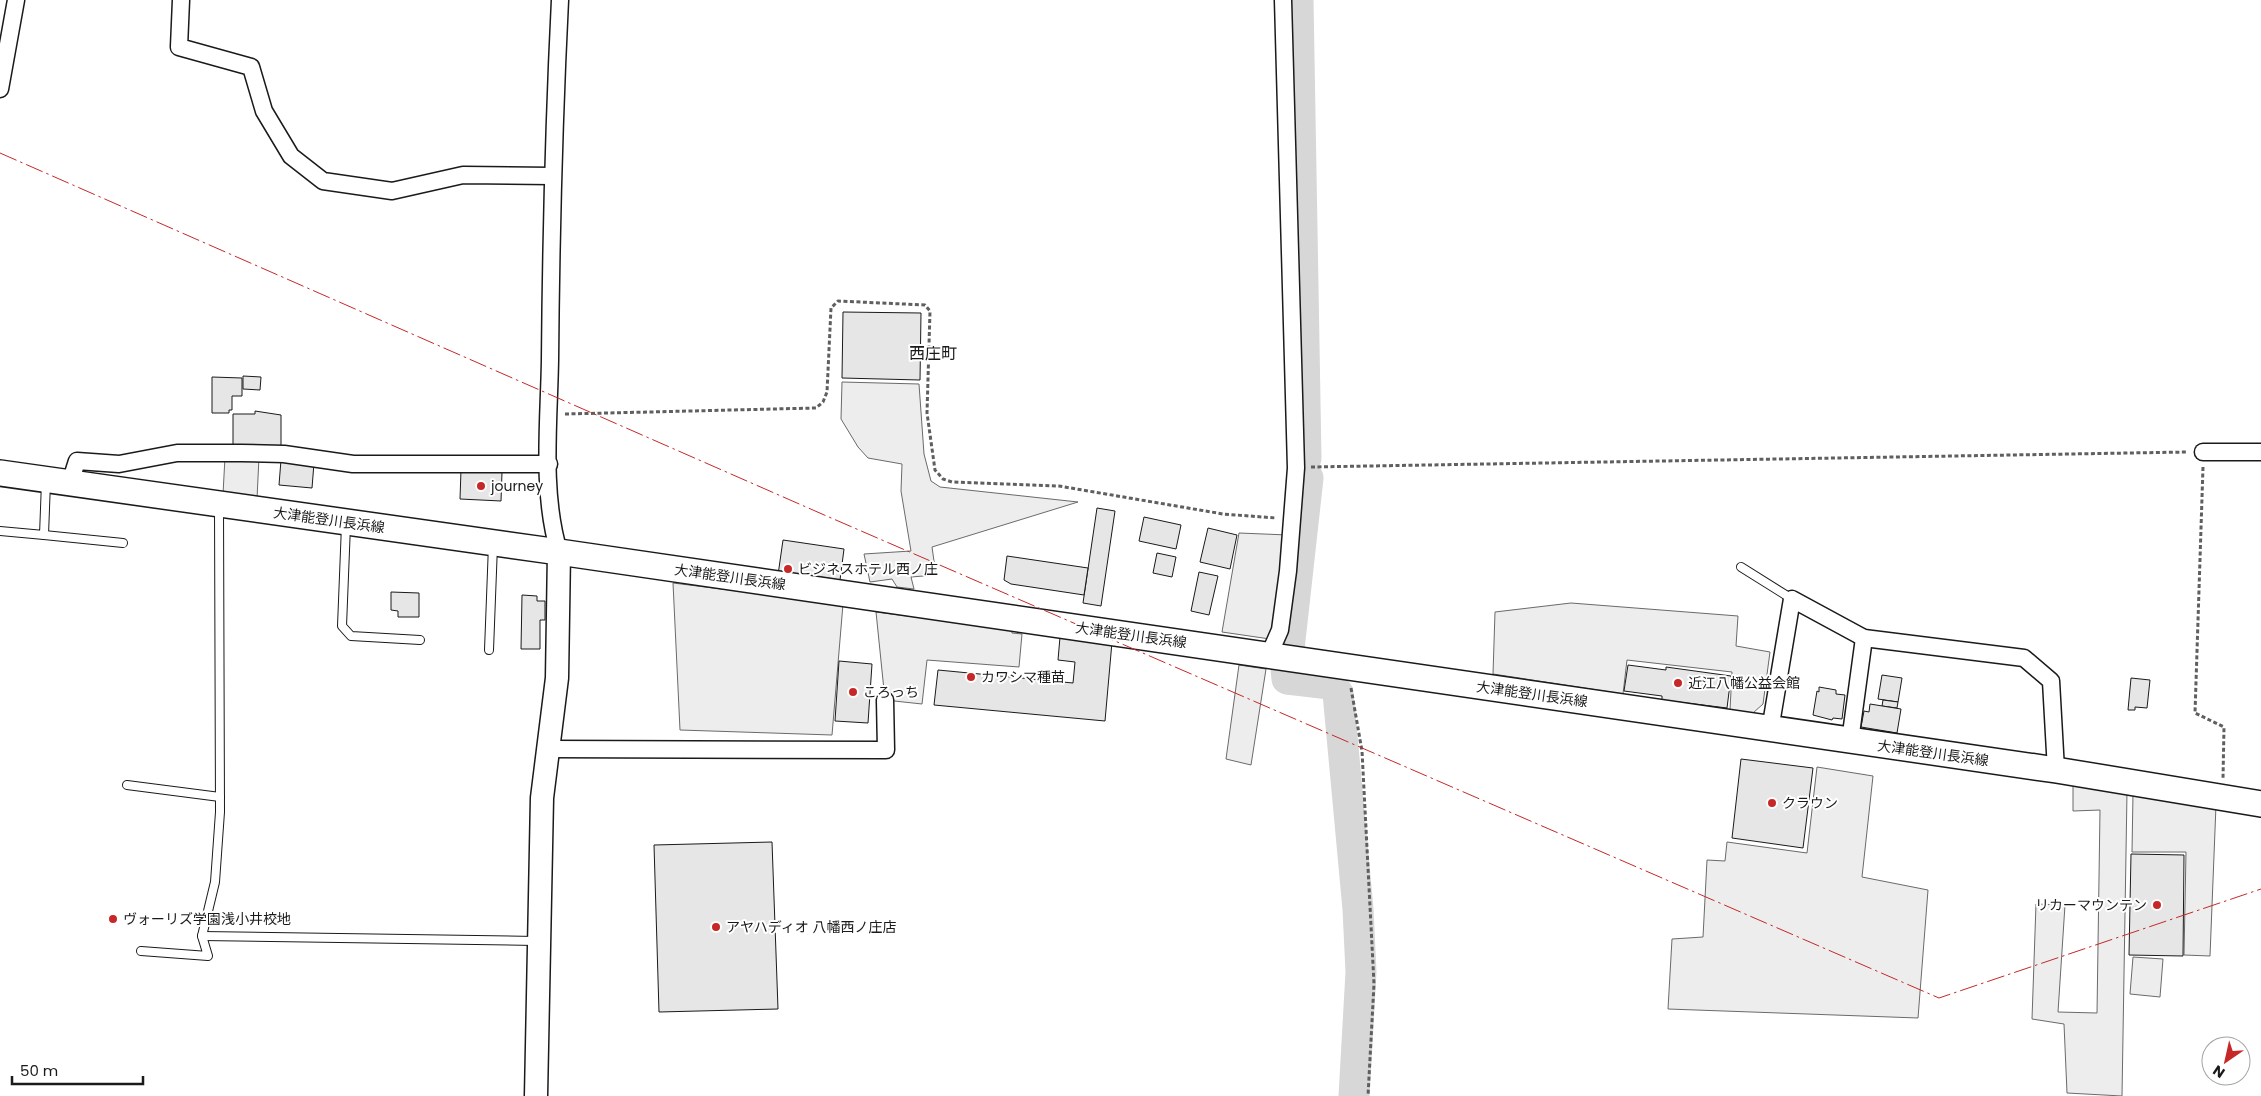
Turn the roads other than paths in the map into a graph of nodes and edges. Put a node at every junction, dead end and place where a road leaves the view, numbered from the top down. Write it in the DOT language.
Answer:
graph roads {
  1 [pos="16,0"];
  2 [pos="181,0"];
  3 [pos="560,0"];
  4 [pos="1283,0"];
  5 [pos="0,89"];
  6 [pos="552,176"];
  7 [pos="2203,452"];
  8 [pos="2261,452"];
  9 [pos="549,464"];
  10 [pos="0,473"];
  11 [pos="46,480"];
  12 [pos="70,483"];
  13 [pos="219,503"];
  14 [pos="346,522"];
  15 [pos="0,531"];
  16 [pos="44,535"];
  17 [pos="123,543"];
  18 [pos="493,543"];
  19 [pos="560,552"];
  20 [pos="1741,567"];
  21 [pos="1792,599"];
  22 [pos="1864,638"];
  23 [pos="420,640"];
  24 [pos="489,650"];
  25 [pos="1269,655"];
  26 [pos="885,700"];
  27 [pos="1770,730"];
  28 [pos="1850,741"];
  29 [pos="549,748"];
  30 [pos="2056,770"];
  31 [pos="127,785"];
  32 [pos="220,797"];
  33 [pos="2261,804"];
  34 [pos="202,936"];
  35 [pos="538,941"];
  36 [pos="141,951"];
  37 [pos="536,1096"];
  1 -- 5 [label="street"];
  2 -- 6 [label="street"];
  3 -- 6 [label="street"];
  4 -- 25 [label="street"];
  6 -- 9 [label="street"];
  7 -- 8 [label="street"];
  9 -- 12 [label="street"];
  9 -- 19 [label="street"];
  10 -- 11 [label="main road, 大津能登川長浜線"];
  11 -- 12 [label="main road, 大津能登川長浜線"];
  11 -- 16 [label="lane"];
  12 -- 13 [label="main road, 大津能登川長浜線"];
  13 -- 14 [label="main road, 大津能登川長浜線"];
  13 -- 32 [label="lane"];
  14 -- 18 [label="main road, 大津能登川長浜線"];
  14 -- 23 [label="lane"];
  15 -- 16 [label="lane"];
  16 -- 17 [label="lane"];
  18 -- 19 [label="main road, 大津能登川長浜線"];
  18 -- 24 [label="lane"];
  19 -- 25 [label="main road, 大津能登川長浜線"];
  19 -- 29 [label="street"];
  20 -- 21 [label="lane"];
  21 -- 22 [label="street"];
  21 -- 27 [label="street"];
  22 -- 28 [label="street"];
  22 -- 30 [label="street"];
  25 -- 27 [label="main road, 大津能登川長浜線"];
  26 -- 29 [label="street"];
  27 -- 28 [label="main road, 大津能登川長浜線"];
  28 -- 30 [label="main road, 大津能登川長浜線"];
  29 -- 35 [label="street"];
  30 -- 33 [label="main road, 大津能登川長浜線"];
  31 -- 32 [label="lane"];
  32 -- 34 [label="lane"];
  34 -- 35 [label="lane"];
  34 -- 36 [label="lane"];
  35 -- 37 [label="street"];
}
